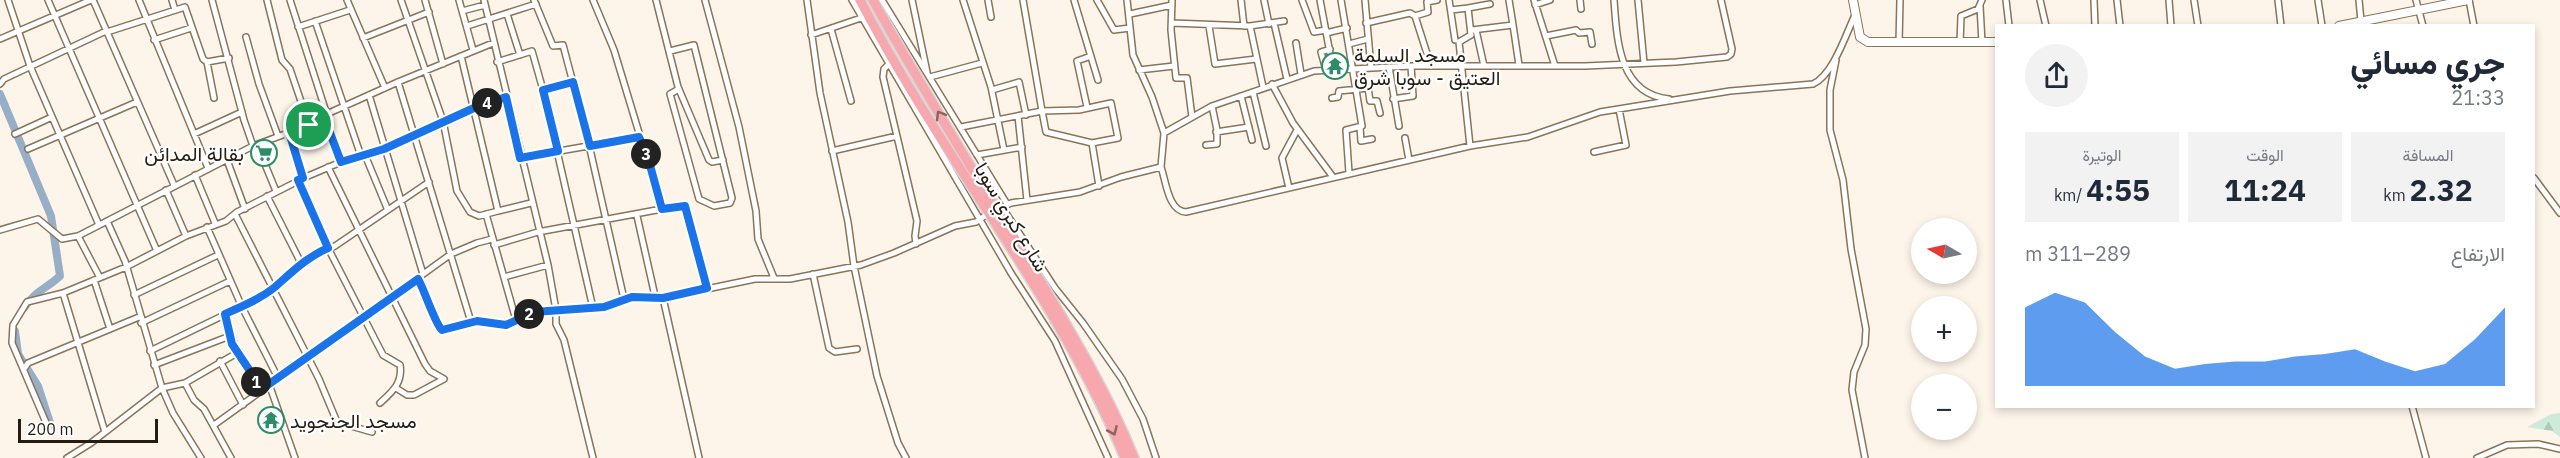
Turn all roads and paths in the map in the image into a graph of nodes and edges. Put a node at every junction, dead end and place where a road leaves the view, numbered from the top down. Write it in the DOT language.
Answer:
graph roads {
  1 [pos="8,0"];
  2 [pos="48,0"];
  3 [pos="92,0"];
  4 [pos="139,0"];
  5 [pos="172,0"];
  6 [pos="212,0"];
  7 [pos="267,0"];
  8 [pos="291,0"];
  9 [pos="346,0"];
  10 [pos="401,0"];
  11 [pos="425,0"];
  12 [pos="459,0"];
  13 [pos="593,0"];
  14 [pos="656,0"];
  15 [pos="705,0"];
  16 [pos="807,0"];
  17 [pos="850,0"];
  18 [pos="860,0"];
  19 [pos="873,0"];
  20 [pos="882,0"];
  21 [pos="912,0"];
  22 [pos="963,0"];
  23 [pos="988,0"];
  24 [pos="1023,0"];
  25 [pos="1074,0"];
  26 [pos="1097,0"];
  27 [pos="1127,0"];
  28 [pos="1241,0"];
  29 [pos="1264,0"];
  30 [pos="1302,0"];
  31 [pos="1320,0"];
  32 [pos="1341,0"];
  33 [pos="1365,0"];
  34 [pos="1437,0"];
  35 [pos="1449,0"];
  36 [pos="1509,0"];
  37 [pos="1550,0"];
  38 [pos="1580,0"];
  39 [pos="1614,0"];
  40 [pos="1638,0"];
  41 [pos="1721,0"];
  42 [pos="1853,0"];
  43 [pos="1900,0"];
  44 [pos="2006,0"];
  45 [pos="2040,0"];
  46 [pos="2094,0"];
  47 [pos="2117,0"];
  48 [pos="2169,0"];
  49 [pos="2194,0"];
  50 [pos="2278,0"];
  51 [pos="2318,0"];
  52 [pos="2359,0"];
  53 [pos="2416,0"];
  54 [pos="2463,0"];
  55 [pos="2469,0"];
  56 [pos="485,2"];
  57 [pos="535,2"];
  58 [pos="1534,2"];
  59 [pos="1981,2"];
  60 [pos="1172,3"];
  61 [pos="1490,4"];
  62 [pos="1468,8"];
  63 [pos="1581,9"];
  64 [pos="2420,9"];
  65 [pos="175,10"];
  66 [pos="350,10"];
  67 [pos="1451,10"];
  68 [pos="462,11"];
  69 [pos="429,12"];
  70 [pos="507,14"];
  71 [pos="1130,14"];
  72 [pos="1856,15"];
  73 [pos="1415,16"];
  74 [pos="54,17"];
  75 [pos="991,17"];
  76 [pos="860,18"];
  77 [pos="145,19"];
  78 [pos="408,20"];
  79 [pos="488,20"];
  80 [pos="315,21"];
  81 [pos="1284,21"];
  82 [pos="2361,21"];
  83 [pos="1172,23"];
  84 [pos="1271,23"];
  85 [pos="1366,23"];
  86 [pos="2010,24"];
  87 [pos="2046,24"];
  88 [pos="2095,24"];
  89 [pos="2120,24"];
  90 [pos="2171,24"];
  91 [pos="2198,24"];
  92 [pos="2281,24"];
  93 [pos="2322,24"];
  94 [pos="2348,24"];
  95 [pos="2423,24"];
  96 [pos="2474,24"];
  97 [pos="1513,25"];
  98 [pos="467,26"];
  99 [pos="1209,26"];
  100 [pos="1247,26"];
  101 [pos="297,27"];
  102 [pos="1130,27"];
  103 [pos="191,28"];
  104 [pos="1347,28"];
  105 [pos="831,29"];
  106 [pos="1474,30"];
  107 [pos="106,31"];
  108 [pos="1326,31"];
  109 [pos="17,33"];
  110 [pos="811,35"];
  111 [pos="1546,36"];
  112 [pos="246,37"];
  113 [pos="363,38"];
  114 [pos="0,39"];
  115 [pos="1368,39"];
  116 [pos="154,40"];
  117 [pos="1455,40"];
  118 [pos="1995,42"];
  119 [pos="493,43"];
  120 [pos="1296,43"];
  121 [pos="1899,43"];
  122 [pos="1960,43"];
  123 [pos="1982,43"];
  124 [pos="1349,44"];
  125 [pos="1592,44"];
  126 [pos="68,48"];
  127 [pos="1330,49"];
  128 [pos="473,51"];
  129 [pos="670,51"];
  130 [pos="520,55"];
  131 [pos="460,56"];
  132 [pos="1091,56"];
  133 [pos="1837,56"];
  134 [pos="229,58"];
  135 [pos="1256,59"];
  136 [pos="207,62"];
  137 [pos="497,62"];
  138 [pos="982,63"];
  139 [pos="1644,63"];
  140 [pos="444,64"];
  141 [pos="1623,64"];
  142 [pos="888,65"];
  143 [pos="1519,65"];
  144 [pos="30,66"];
  145 [pos="1174,66"];
  146 [pos="1411,66"];
  147 [pos="1431,66"];
  148 [pos="1461,66"];
  149 [pos="1484,66"];
  150 [pos="1555,66"];
  151 [pos="1389,67"];
  152 [pos="1353,68"];
  153 [pos="1371,68"];
  154 [pos="1333,69"];
  155 [pos="427,70"];
  156 [pos="1139,70"];
  157 [pos="1326,70"];
  158 [pos="928,74"];
  159 [pos="1301,74"];
  160 [pos="1287,79"];
  161 [pos="1098,80"];
  162 [pos="398,82"];
  163 [pos="573,82"];
  164 [pos="0,84"];
  165 [pos="1272,84"];
  166 [pos="1263,87"];
  167 [pos="385,88"];
  168 [pos="679,89"];
  169 [pos="1356,89"];
  170 [pos="543,90"];
  171 [pos="992,90"];
  172 [pos="1253,92"];
  173 [pos="369,95"];
  174 [pos="1241,96"];
  175 [pos="506,97"];
  176 [pos="214,98"];
  177 [pos="1332,98"];
  178 [pos="1393,99"];
  179 [pos="1676,100"];
  180 [pos="851,101"];
  181 [pos="137,102"];
  182 [pos="345,105"];
  183 [pos="1212,106"];
  184 [pos="1087,107"];
  185 [pos="474,108"];
  186 [pos="1257,108"];
  187 [pos="1619,109"];
  188 [pos="1042,111"];
  189 [pos="1245,111"];
  190 [pos="242,112"];
  191 [pos="1380,113"];
  192 [pos="1026,115"];
  193 [pos="326,116"];
  194 [pos="1018,116"];
  195 [pos="52,117"];
  196 [pos="1192,117"];
  197 [pos="98,119"];
  198 [pos="998,120"];
  199 [pos="443,121"];
  200 [pos="309,125"];
  201 [pos="1399,126"];
  202 [pos="961,127"];
  203 [pos="1249,127"];
  204 [pos="1360,127"];
  205 [pos="1297,130"];
  206 [pos="289,132"];
  207 [pos="1216,132"];
  208 [pos="1164,133"];
  209 [pos="15,134"];
  210 [pos="194,134"];
  211 [pos="415,135"];
  212 [pos="61,136"];
  213 [pos="278,136"];
  214 [pos="897,136"];
  215 [pos="639,137"];
  216 [pos="1405,138"];
  217 [pos="1372,139"];
  218 [pos="1252,140"];
  219 [pos="1092,143"];
  220 [pos="1206,145"];
  221 [pos="255,146"];
  222 [pos="590,146"];
  223 [pos="1266,146"];
  224 [pos="1470,146"];
  225 [pos="1022,147"];
  226 [pos="28,149"];
  227 [pos="384,149"];
  228 [pos="1004,150"];
  229 [pos="558,151"];
  230 [pos="832,151"];
  231 [pos="1594,152"];
  232 [pos="363,155"];
  233 [pos="977,155"];
  234 [pos="520,158"];
  235 [pos="227,159"];
  236 [pos="723,160"];
  237 [pos="1409,160"];
  238 [pos="341,162"];
  239 [pos="328,167"];
  240 [pos="1161,167"];
  241 [pos="208,168"];
  242 [pos="1349,173"];
  243 [pos="195,175"];
  244 [pos="1333,177"];
  245 [pos="301,179"];
  246 [pos="2535,179"];
  247 [pos="429,182"];
  248 [pos="174,185"];
  249 [pos="1099,186"];
  250 [pos="1289,188"];
  251 [pos="166,190"];
  252 [pos="276,191"];
  253 [pos="267,196"];
  254 [pos="402,198"];
  255 [pos="1027,200"];
  256 [pos="531,203"];
  257 [pos="138,206"];
  258 [pos="387,208"];
  259 [pos="245,209"];
  260 [pos="662,209"];
  261 [pos="498,211"];
  262 [pos="995,211"];
  263 [pos="2560,213"];
  264 [pos="234,214"];
  265 [pos="486,214"];
  266 [pos="637,216"];
  267 [pos="107,221"];
  268 [pos="606,221"];
  269 [pos="215,224"];
  270 [pos="99,225"];
  271 [pos="574,226"];
  272 [pos="207,227"];
  273 [pos="0,230"];
  274 [pos="358,230"];
  275 [pos="538,232"];
  276 [pos="78,236"];
  277 [pos="186,236"];
  278 [pos="493,242"];
  279 [pos="916,244"];
  280 [pos="328,248"];
  281 [pos="157,251"];
  282 [pos="451,254"];
  283 [pos="218,255"];
  284 [pos="301,263"];
  285 [pos="548,265"];
  286 [pos="854,266"];
  287 [pos="126,267"];
  288 [pos="423,274"];
  289 [pos="813,274"];
  290 [pos="504,277"];
  291 [pos="97,278"];
  292 [pos="774,278"];
  293 [pos="418,279"];
  294 [pos="230,281"];
  295 [pos="274,288"];
  296 [pos="707,288"];
  297 [pos="63,293"];
  298 [pos="134,295"];
  299 [pos="655,296"];
  300 [pos="393,297"];
  301 [pos="663,298"];
  302 [pos="624,299"];
  303 [pos="242,307"];
  304 [pos="593,308"];
  305 [pos="556,310"];
  306 [pos="225,314"];
  307 [pos="364,316"];
  308 [pos="140,320"];
  309 [pos="516,320"];
  310 [pos="471,322"];
  311 [pos="110,329"];
  312 [pos="230,336"];
  313 [pos="78,342"];
  314 [pos="857,350"];
  315 [pos="150,351"];
  316 [pos="237,353"];
  317 [pos="308,357"];
  318 [pos="220,361"];
  319 [pos="154,365"];
  320 [pos="24,369"];
  321 [pos="278,378"];
  322 [pos="185,383"];
  323 [pos="269,384"];
  324 [pos="162,388"];
  325 [pos="396,388"];
  326 [pos="262,389"];
  327 [pos="380,403"];
  328 [pos="243,405"];
  329 [pos="2413,408"];
  330 [pos="214,425"];
  331 [pos="50,432"];
  332 [pos="105,432"];
  333 [pos="372,432"];
  334 [pos="2560,449"];
  335 [pos="67,458"];
  336 [pos="201,458"];
  337 [pos="231,458"];
  338 [pos="295,458"];
  339 [pos="593,458"];
  340 [pos="699,458"];
  341 [pos="906,458"];
  342 [pos="1108,458"];
  343 [pos="1125,458"];
  344 [pos="1134,458"];
  345 [pos="1156,458"];
  346 [pos="1865,458"];
  347 [pos="2426,458"];
  348 [pos="2477,458"];
  1 -- 109 [label="street"];
  2 -- 74 [label="street"];
  3 -- 74 [label="street"];
  3 -- 107 [label="street"];
  4 -- 77 [label="street"];
  5 -- 65 [label="street"];
  6 -- 134 [label="street"];
  7 -- 200 [label="street"];
  8 -- 101 [label="street"];
  9 -- 66 [label="street"];
  10 -- 78 [label="street"];
  11 -- 69 [label="street"];
  12 -- 68 [label="street"];
  13 -- 215 [label="street"];
  14 -- 129 [label="street"];
  15 -- 292 [label="street"];
  16 -- 110 [label="street"];
  17 -- 76 [label="street"];
  18 -- 262 [label="highway, شارع كبري سوبا"];
  262 -- 19 [label="highway, شارع كبري سوبا, one-way"];
  20 -- 158 [label="street"];
  21 -- 158 [label="street"];
  22 -- 138 [label="street"];
  23 -- 75 [label="street"];
  24 -- 188 [label="street"];
  25 -- 132 [label="street"];
  26 -- 102 [label="street"];
  27 -- 71 [label="street"];
  28 -- 100 [label="street"];
  29 -- 84 [label="street"];
  30 -- 108 [label="street"];
  31 -- 108 [label="street"];
  32 -- 104 [label="street"];
  33 -- 85 [label="street"];
  34 -- 73 [label="street"];
  35 -- 67 [label="street"];
  36 -- 97 [label="street"];
  37 -- 58 [label="street"];
  38 -- 63 [label="street"];
  39 -- 141 [label="street"];
  40 -- 139 [label="street"];
  41 -- 139 [label="street"];
  42 -- 72 [label="street"];
  43 -- 121 [label="street"];
  44 -- 86 [label="street"];
  45 -- 87 [label="street"];
  46 -- 88 [label="street"];
  47 -- 89 [label="street"];
  48 -- 90 [label="street"];
  49 -- 91 [label="street"];
  50 -- 92 [label="street"];
  51 -- 93 [label="street"];
  52 -- 82 [label="street"];
  53 -- 64 [label="street"];
  54 -- 55 [label="street"];
  54 -- 64 [label="street"];
  55 -- 96 [label="street"];
  56 -- 68 [label="street"];
  56 -- 79 [label="street"];
  57 -- 70 [label="street"];
  57 -- 163 [label="street"];
  58 -- 111 [label="street"];
  59 -- 122 [label="street"];
  59 -- 123 [label="street"];
  60 -- 71 [label="street"];
  60 -- 83 [label="street"];
  61 -- 62 [label="street"];
  62 -- 67 [label="street"];
  62 -- 106 [label="street"];
  64 -- 82 [label="street"];
  64 -- 95 [label="street"];
  65 -- 77 [label="street"];
  65 -- 103 [label="street"];
  66 -- 80 [label="street"];
  66 -- 113 [label="street"];
  67 -- 117 [label="street"];
  68 -- 98 [label="street"];
  69 -- 78 [label="street"];
  69 -- 140 [label="street"];
  70 -- 79 [label="street"];
  70 -- 130 [label="street"];
  71 -- 102 [label="street"];
  72 -- 121 [label="street"];
  72 -- 133 [label="street"];
  73 -- 85 [label="street"];
  73 -- 147 [label="street"];
  74 -- 109 [label="street"];
  74 -- 126 [label="street"];
  76 -- 105 [label="street"];
  76 -- 142 [label="street"];
  77 -- 107 [label="street"];
  77 -- 116 [label="street"];
  78 -- 113 [label="street"];
  78 -- 155 [label="street"];
  79 -- 98 [label="street"];
  79 -- 119 [label="street"];
  80 -- 101 [label="street"];
  80 -- 182 [label="street"];
  81 -- 84 [label="street"];
  82 -- 94 [label="street"];
  83 -- 99 [label="street"];
  83 -- 145 [label="street"];
  84 -- 100 [label="street"];
  84 -- 160 [label="street"];
  85 -- 115 [label="street"];
  97 -- 106 [label="street"];
  97 -- 143 [label="street"];
  98 -- 128 [label="street"];
  99 -- 100 [label="street"];
  99 -- 135 [label="street"];
  100 -- 135 [label="street"];
  101 -- 193 [label="street"];
  102 -- 156 [label="street"];
  103 -- 116 [label="street"];
  103 -- 136 [label="street"];
  104 -- 108 [label="street"];
  104 -- 124 [label="street"];
  105 -- 110 [label="street"];
  105 -- 180 [label="street"];
  106 -- 148 [label="street"];
  106 -- 149 [label="street"];
  107 -- 126 [label="street"];
  107 -- 181 [label="street"];
  108 -- 127 [label="street"];
  109 -- 114 [label="street"];
  109 -- 144 [label="street"];
  110 -- 230 [label="street"];
  111 -- 125 [label="street"];
  111 -- 150 [label="street"];
  112 -- 213 [label="street"];
  113 -- 167 [label="street"];
  115 -- 124 [label="street"];
  115 -- 153 [label="street"];
  116 -- 210 [label="street"];
  118 -- 123 [label="street"];
  119 -- 128 [label="street"];
  119 -- 137 [label="street"];
  120 -- 159 [label="street"];
  121 -- 122 [label="street"];
  122 -- 123 [label="street"];
  124 -- 152 [label="street"];
  126 -- 144 [label="street"];
  126 -- 197 [label="street"];
  127 -- 154 [label="street"];
  127 -- 157 [label="street"];
  128 -- 131 [label="street"];
  129 -- 168 [label="street"];
  129 -- 236 [label="street"];
  130 -- 137 [label="street"];
  130 -- 170 [label="street"];
  131 -- 140 [label="street"];
  131 -- 185 [label="street"];
  132 -- 161 [label="street"];
  132 -- 184 [label="street"];
  133 -- 179 [label="street"];
  133 -- 346 [label="street"];
  134 -- 136 [label="street"];
  134 -- 190 [label="street"];
  135 -- 166 [label="street"];
  136 -- 176 [label="street"];
  137 -- 175 [label="street"];
  138 -- 158 [label="street"];
  138 -- 171 [label="street"];
  139 -- 141 [label="street"];
  140 -- 155 [label="street"];
  141 -- 150 [label="street"];
  141 -- 179 [label="street"];
  142 -- 214 [label="street"];
  142 -- 262 [label="street"];
  143 -- 149 [label="street"];
  143 -- 150 [label="street"];
  144 -- 164 [label="street"];
  144 -- 195 [label="street"];
  145 -- 156 [label="street"];
  145 -- 196 [label="street"];
  146 -- 147 [label="street"];
  146 -- 151 [label="street"];
  146 -- 178 [label="street"];
  147 -- 148 [label="street"];
  148 -- 149 [label="street"];
  148 -- 224 [label="street"];
  151 -- 153 [label="street"];
  151 -- 178 [label="street"];
  152 -- 153 [label="street"];
  152 -- 154 [label="street"];
  152 -- 169 [label="street"];
  154 -- 157 [label="street"];
  155 -- 162 [label="street"];
  155 -- 199 [label="street"];
  156 -- 208 [label="street"];
  157 -- 159 [label="street"];
  158 -- 202 [label="street"];
  159 -- 160 [label="street"];
  160 -- 165 [label="street"];
  162 -- 167 [label="street"];
  162 -- 211 [label="street"];
  163 -- 170 [label="street"];
  163 -- 222 [label="street"];
  165 -- 166 [label="street"];
  165 -- 205 [label="street"];
  166 -- 172 [label="street"];
  167 -- 173 [label="street"];
  168 -- 236 [label="street"];
  168 -- 236 [label="street"];
  169 -- 177 [label="street"];
  169 -- 191 [label="street"];
  169 -- 204 [label="street"];
  170 -- 229 [label="street"];
  171 -- 192 [label="street"];
  171 -- 198 [label="street"];
  172 -- 174 [label="street"];
  172 -- 186 [label="street"];
  173 -- 182 [label="street"];
  173 -- 227 [label="street"];
  174 -- 183 [label="street"];
  174 -- 189 [label="street"];
  175 -- 185 [label="street"];
  175 -- 234 [label="street"];
  178 -- 201 [label="street"];
  179 -- 187 [label="street"];
  181 -- 197 [label="street"];
  181 -- 248 [label="street"];
  182 -- 193 [label="street"];
  182 -- 232 [label="street"];
  183 -- 196 [label="street"];
  183 -- 207 [label="street"];
  184 -- 188 [label="street"];
  184 -- 219 [label="street"];
  185 -- 199 [label="street"];
  185 -- 261 [label="street"];
  186 -- 189 [label="street"];
  186 -- 223 [label="street"];
  187 -- 224 [label="street"];
  187 -- 231 [label="street"];
  188 -- 192 [label="street"];
  188 -- 219 [label="street"];
  189 -- 203 [label="street"];
  190 -- 210 [label="street"];
  190 -- 221 [label="street"];
  192 -- 194 [label="street"];
  193 -- 200 [label="street"];
  193 -- 238 [label="street"];
  194 -- 198 [label="street"];
  194 -- 225 [label="street"];
  195 -- 209 [label="street"];
  195 -- 212 [label="street"];
  196 -- 208 [label="street"];
  197 -- 212 [label="street"];
  197 -- 257 [label="street"];
  198 -- 202 [label="street"];
  198 -- 228 [label="street"];
  199 -- 211 [label="street"];
  199 -- 265 [label="street"];
  200 -- 206 [label="street"];
  202 -- 233 [label="street"];
  203 -- 207 [label="street"];
  203 -- 218 [label="street"];
  204 -- 217 [label="street"];
  204 -- 242 [label="street"];
  205 -- 244 [label="street"];
  205 -- 250 [label="street"];
  206 -- 213 [label="street"];
  206 -- 245 [label="street"];
  207 -- 220 [label="street"];
  208 -- 240 [label="street"];
  210 -- 241 [label="street"];
  211 -- 227 [label="street"];
  211 -- 247 [label="street"];
  212 -- 226 [label="street"];
  212 -- 270 [label="street"];
  213 -- 221 [label="street"];
  214 -- 230 [label="street"];
  214 -- 279 [label="street"];
  215 -- 222 [label="street"];
  215 -- 260 [label="street"];
  216 -- 237 [label="street"];
  219 -- 249 [label="street"];
  221 -- 235 [label="street"];
  221 -- 252 [label="street"];
  222 -- 229 [label="street"];
  222 -- 268 [label="street"];
  224 -- 237 [label="street"];
  225 -- 228 [label="street"];
  225 -- 255 [label="street"];
  227 -- 232 [label="street"];
  227 -- 254 [label="street"];
  228 -- 233 [label="street"];
  229 -- 234 [label="street"];
  229 -- 271 [label="street"];
  230 -- 286 [label="street"];
  232 -- 238 [label="street"];
  232 -- 258 [label="street"];
  233 -- 262 [label="street"];
  234 -- 256 [label="street"];
  235 -- 241 [label="street"];
  235 -- 259 [label="street"];
  237 -- 242 [label="street"];
  238 -- 239 [label="street"];
  239 -- 245 [label="street"];
  239 -- 274 [label="street"];
  240 -- 249 [label="street"];
  240 -- 250 [label="street"];
  241 -- 243 [label="street"];
  242 -- 244 [label="street"];
  243 -- 248 [label="street"];
  243 -- 269 [label="street"];
  244 -- 250 [label="street"];
  245 -- 252 [label="street"];
  245 -- 280 [label="street"];
  246 -- 263 [label="street"];
  247 -- 254 [label="street"];
  247 -- 282 [label="street"];
  248 -- 251 [label="street"];
  249 -- 255 [label="street"];
  251 -- 257 [label="street"];
  251 -- 277 [label="street"];
  252 -- 253 [label="street"];
  253 -- 259 [label="street"];
  253 -- 284 [label="street"];
  254 -- 258 [label="street"];
  254 -- 288 [label="street"];
  255 -- 262 [label="street"];
  256 -- 261 [label="street"];
  256 -- 275 [label="street"];
  257 -- 267 [label="street"];
  257 -- 281 [label="street"];
  258 -- 274 [label="street"];
  259 -- 264 [label="street"];
  260 -- 266 [label="street"];
  260 -- 296 [label="street"];
  261 -- 265 [label="street"];
  262 -- 279 [label="street"];
  262 -- 342 [label="street"];
  262 -- 343 [label="highway, شارع كبري سوبا, one-way"];
  262 -- 344 [label="highway, شارع كبري سوبا"];
  262 -- 345 [label="street"];
  264 -- 269 [label="street"];
  264 -- 295 [label="street"];
  265 -- 278 [label="street"];
  266 -- 268 [label="street"];
  266 -- 299 [label="street"];
  267 -- 270 [label="street"];
  267 -- 287 [label="street"];
  268 -- 271 [label="street"];
  268 -- 302 [label="street"];
  269 -- 272 [label="street"];
  270 -- 276 [label="street"];
  271 -- 275 [label="street"];
  271 -- 304 [label="street"];
  272 -- 277 [label="street"];
  272 -- 283 [label="street"];
  273 -- 276 [label="street"];
  274 -- 280 [label="street"];
  274 -- 300 [label="street"];
  275 -- 278 [label="street"];
  275 -- 285 [label="street"];
  276 -- 291 [label="street"];
  277 -- 281 [label="street"];
  278 -- 282 [label="street"];
  278 -- 290 [label="street"];
  279 -- 286 [label="street"];
  280 -- 284 [label="street"];
  280 -- 307 [label="street"];
  281 -- 287 [label="street"];
  282 -- 288 [label="street"];
  282 -- 310 [label="street"];
  283 -- 294 [label="street"];
  283 -- 298 [label="street"];
  284 -- 295 [label="street"];
  285 -- 290 [label="street"];
  285 -- 305 [label="street"];
  286 -- 289 [label="street"];
  286 -- 341 [label="street"];
  287 -- 291 [label="street"];
  287 -- 298 [label="street"];
  288 -- 293 [label="street"];
  289 -- 292 [label="street"];
  289 -- 314 [label="street"];
  290 -- 309 [label="street"];
  291 -- 297 [label="street"];
  291 -- 311 [label="street"];
  292 -- 296 [label="street"];
  293 -- 300 [label="street"];
  293 -- 310 [label="street"];
  294 -- 303 [label="street"];
  294 -- 308 [label="street"];
  295 -- 303 [label="street"];
  295 -- 317 [label="street"];
  296 -- 301 [label="street"];
  297 -- 313 [label="street"];
  297 -- 320 [label="street"];
  298 -- 308 [label="street"];
  299 -- 301 [label="street"];
  299 -- 302 [label="street"];
  300 -- 307 [label="street"];
  300 -- 325 [label="street"];
  301 -- 340 [label="street"];
  302 -- 304 [label="street"];
  303 -- 306 [label="street"];
  303 -- 321 [label="street"];
  304 -- 305 [label="street"];
  305 -- 309 [label="street"];
  305 -- 339 [label="street"];
  306 -- 312 [label="street"];
  306 -- 315 [label="street"];
  307 -- 317 [label="street"];
  307 -- 325 [label="street"];
  308 -- 311 [label="street"];
  308 -- 315 [label="street"];
  309 -- 310 [label="street"];
  311 -- 313 [label="street"];
  312 -- 316 [label="street"];
  312 -- 319 [label="street"];
  313 -- 320 [label="street"];
  313 -- 332 [label="street"];
  315 -- 319 [label="street"];
  316 -- 318 [label="street"];
  316 -- 326 [label="street"];
  317 -- 321 [label="street"];
  317 -- 333 [label="street"];
  318 -- 322 [label="street"];
  318 -- 328 [label="street"];
  319 -- 324 [label="street"];
  320 -- 331 [label="street"];
  321 -- 323 [label="street"];
  322 -- 324 [label="street"];
  322 -- 330 [label="street"];
  323 -- 326 [label="street"];
  323 -- 338 [label="street"];
  324 -- 332 [label="street"];
  324 -- 336 [label="street"];
  325 -- 327 [label="street"];
  326 -- 328 [label="street"];
  328 -- 330 [label="street"];
  329 -- 347 [label="street"];
  330 -- 337 [label="street"];
  332 -- 335 [label="street"];
  334 -- 348 [label="street"];
}
